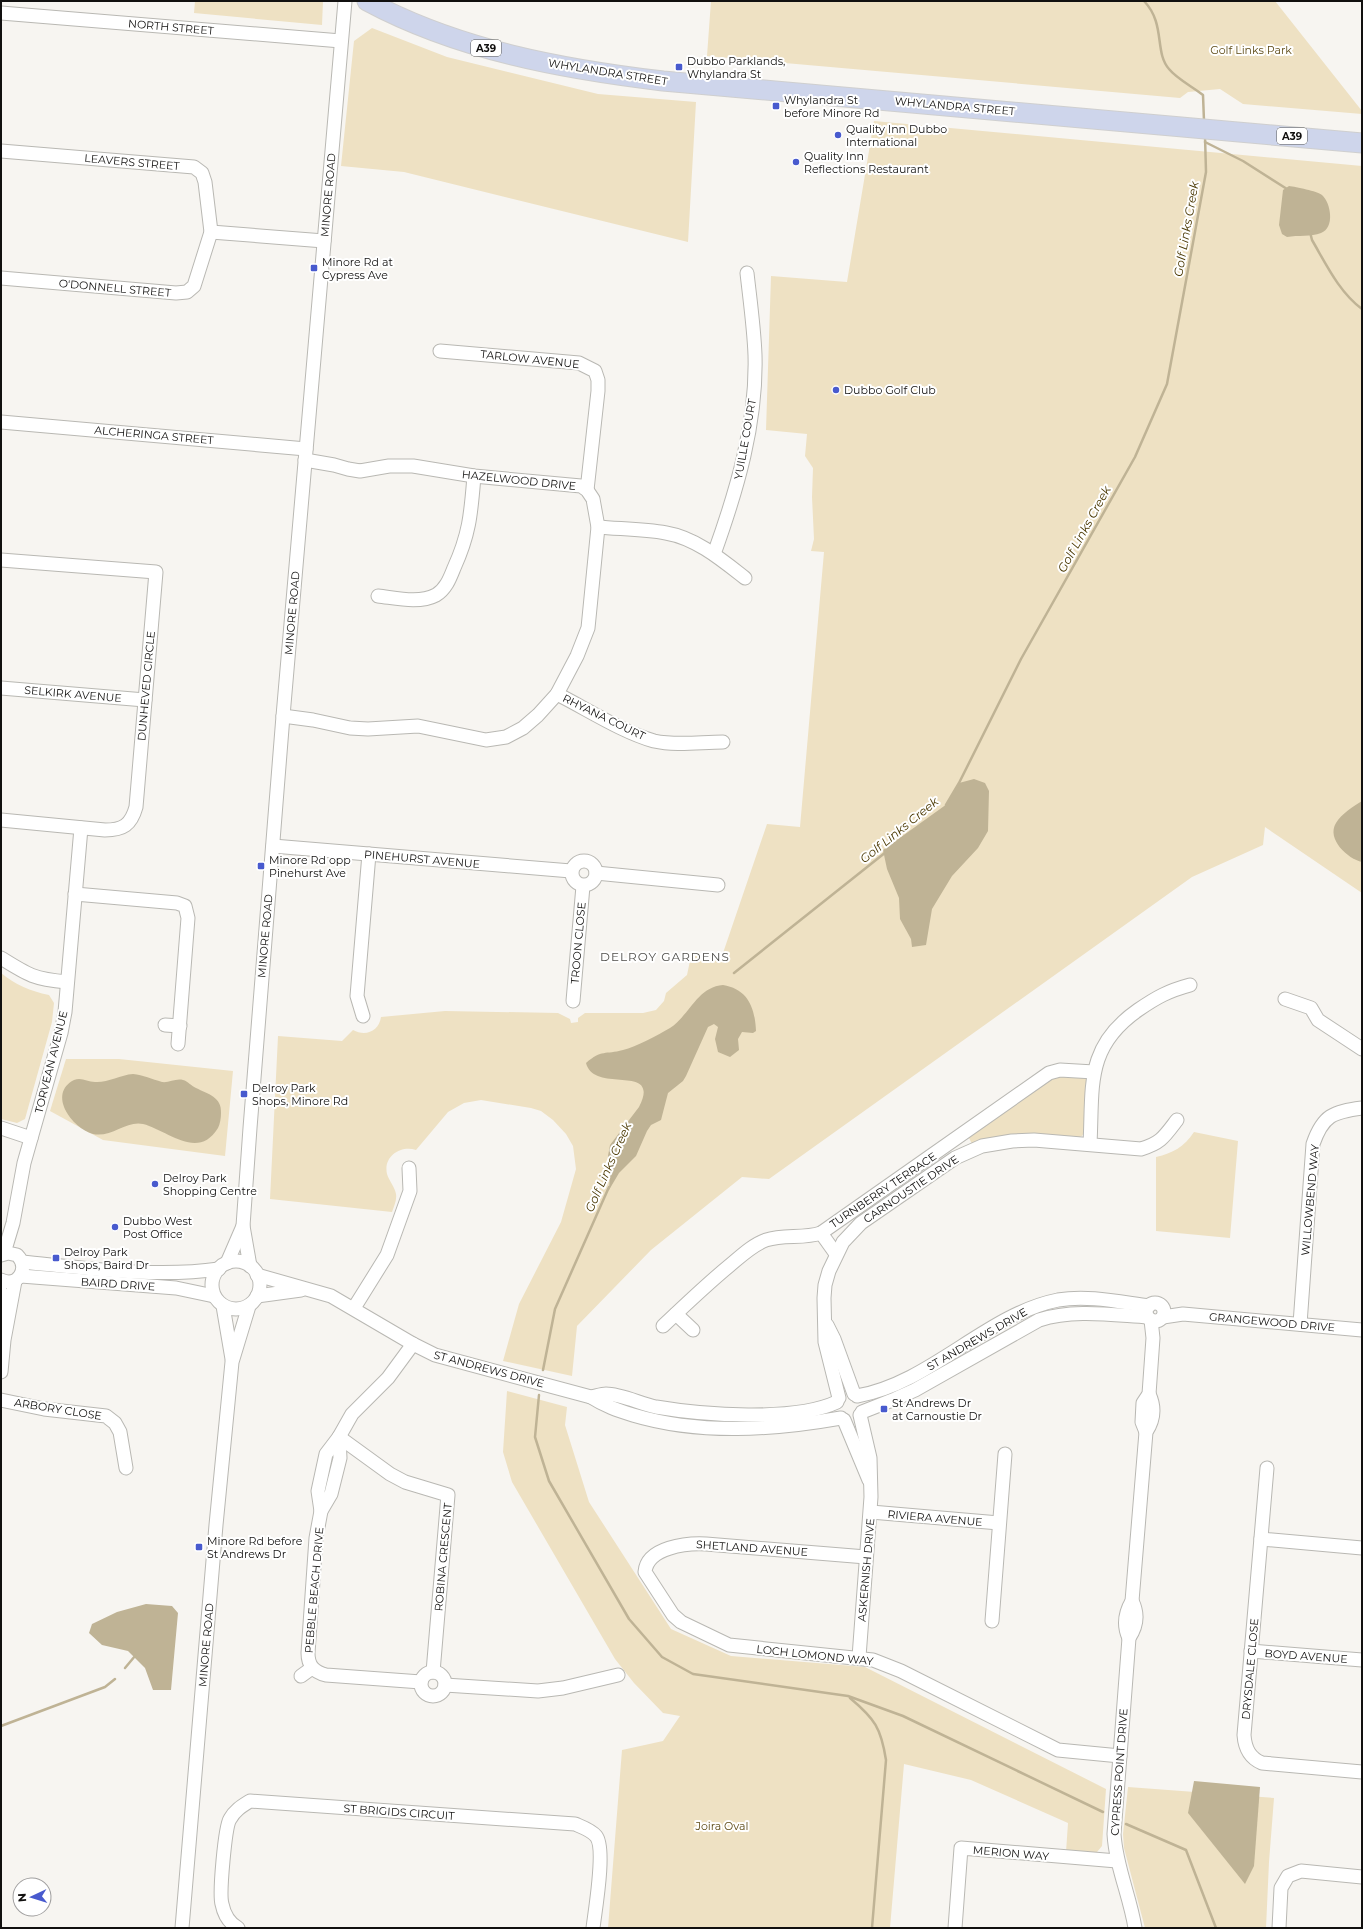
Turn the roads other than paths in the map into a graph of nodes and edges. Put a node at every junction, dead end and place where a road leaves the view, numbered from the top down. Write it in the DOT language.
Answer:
graph roads {
  1 [pos="346,1"];
  2 [pos="367,1"];
  3 [pos="1,13"];
  4 [pos="341,41"];
  5 [pos="1362,142"];
  6 [pos="1,151"];
  7 [pos="211,232"];
  8 [pos="324,241"];
  9 [pos="748,273"];
  10 [pos="1,278"];
  11 [pos="440,351"];
  12 [pos="1,422"];
  13 [pos="306,454"];
  14 [pos="474,476"];
  15 [pos="587,490"];
  16 [pos="598,527"];
  17 [pos="714,554"];
  18 [pos="1,560"];
  19 [pos="745,578"];
  20 [pos="378,596"];
  21 [pos="1,688"];
  22 [pos="557,694"];
  23 [pos="145,700"];
  24 [pos="283,716"];
  25 [pos="722,742"];
  26 [pos="1,820"];
  27 [pos="81,828"];
  28 [pos="272,846"];
  29 [pos="369,854"];
  30 [pos="571,871"];
  31 [pos="596,873"];
  32 [pos="718,885"];
  33 [pos="583,886"];
  34 [pos="75,894"];
  35 [pos="1,958"];
  36 [pos="67,982"];
  37 [pos="1190,985"];
  38 [pos="1285,999"];
  39 [pos="573,1001"];
  40 [pos="363,1016"];
  41 [pos="165,1025"];
  42 [pos="180,1026"];
  43 [pos="178,1044"];
  44 [pos="1362,1049"];
  45 [pos="1094,1072"];
  46 [pos="1362,1108"];
  47 [pos="1177,1120"];
  48 [pos="1,1128"];
  49 [pos="31,1138"];
  50 [pos="1090,1144"];
  51 [pos="409,1168"];
  52 [pos="14,1223"];
  53 [pos="243,1226"];
  54 [pos="821,1233"];
  55 [pos="2,1254"];
  56 [pos="836,1254"];
  57 [pos="19,1258"];
  58 [pos="223,1266"];
  59 [pos="254,1270"];
  60 [pos="18,1278"];
  61 [pos="1,1280"];
  62 [pos="305,1289"];
  63 [pos="1,1292"];
  64 [pos="218,1301"];
  65 [pos="253,1301"];
  66 [pos="354,1308"];
  67 [pos="676,1314"];
  68 [pos="1155,1315"];
  69 [pos="825,1322"];
  70 [pos="1300,1324"];
  71 [pos="663,1326"];
  72 [pos="694,1330"];
  73 [pos="1362,1330"];
  74 [pos="4,1340"];
  75 [pos="413,1344"];
  76 [pos="232,1362"];
  77 [pos="1,1372"];
  78 [pos="856,1395"];
  79 [pos="591,1396"];
  80 [pos="1,1400"];
  81 [pos="838,1400"];
  82 [pos="861,1413"];
  83 [pos="842,1419"];
  84 [pos="339,1437"];
  85 [pos="1005,1454"];
  86 [pos="126,1468"];
  87 [pos="1267,1468"];
  88 [pos="871,1483"];
  89 [pos="871,1512"];
  90 [pos="1000,1523"];
  91 [pos="1261,1539"];
  92 [pos="1362,1548"];
  93 [pos="866,1557"];
  94 [pos="646,1568"];
  95 [pos="992,1621"];
  96 [pos="1251,1652"];
  97 [pos="859,1657"];
  98 [pos="1362,1660"];
  99 [pos="312,1668"];
  100 [pos="433,1672"];
  101 [pos="618,1675"];
  102 [pos="300,1676"];
  103 [pos="421,1682"];
  104 [pos="445,1685"];
  105 [pos="1120,1756"];
  106 [pos="1362,1772"];
  107 [pos="1117,1861"];
  108 [pos="1362,1876"];
  109 [pos="182,1928"];
  110 [pos="238,1928"];
  111 [pos="593,1928"];
  112 [pos="955,1928"];
  113 [pos="1135,1928"];
  114 [pos="1279,1928"];
  1 -- 4 [label="street, MINORE ROAD"];
  2 -- 5 [label="highway, WHYLANDRA STREET / A39"];
  3 -- 4 [label="street, NORTH STREET"];
  4 -- 8 [label="street, MINORE ROAD"];
  6 -- 7 [label="street, LEAVERS STREET"];
  7 -- 8 [label="street"];
  7 -- 10 [label="street, O'DONNELL STREET"];
  8 -- 13 [label="street, MINORE ROAD"];
  9 -- 17 [label="street, YUILLE COURT"];
  11 -- 15 [label="street, TARLOW AVENUE"];
  12 -- 13 [label="street, ALCHERINGA STREET"];
  13 -- 14 [label="street, HAZELWOOD DRIVE"];
  13 -- 24 [label="street, MINORE ROAD"];
  14 -- 15 [label="street, HAZELWOOD DRIVE"];
  14 -- 20 [label="street"];
  15 -- 16 [label="street, HAZELWOOD DRIVE"];
  16 -- 17 [label="street"];
  16 -- 22 [label="street, HAZELWOOD DRIVE"];
  17 -- 19 [label="street"];
  18 -- 23 [label="street, DUNHEVED CIRCLE"];
  21 -- 23 [label="street, SELKIRK AVENUE"];
  22 -- 24 [label="street, HAZELWOOD DRIVE"];
  22 -- 25 [label="street, RHYANA COURT"];
  23 -- 27 [label="street, DUNHEVED CIRCLE"];
  24 -- 28 [label="street, MINORE ROAD"];
  26 -- 27 [label="street, DUNHEVED CIRCLE"];
  27 -- 34 [label="street, TORVEAN AVENUE"];
  28 -- 29 [label="street, PINEHURST AVENUE"];
  28 -- 53 [label="street, MINORE ROAD"];
  29 -- 30 [label="street, PINEHURST AVENUE"];
  29 -- 40 [label="street"];
  30 -- 31 [label="street"];
  30 -- 33 [label="street"];
  31 -- 32 [label="street"];
  31 -- 33 [label="street"];
  33 -- 39 [label="street, TROON CLOSE"];
  34 -- 36 [label="street, TORVEAN AVENUE"];
  34 -- 42 [label="street"];
  35 -- 36 [label="street"];
  36 -- 49 [label="street, TORVEAN AVENUE"];
  37 -- 45 [label="street"];
  38 -- 44 [label="street"];
  41 -- 42 [label="street"];
  42 -- 43 [label="street"];
  45 -- 50 [label="street"];
  45 -- 54 [label="street, TURNBERRY TERRACE"];
  46 -- 70 [label="street, WILLOWBEND WAY"];
  47 -- 50 [label="street, CARNOUSTIE DRIVE"];
  48 -- 49 [label="street"];
  49 -- 52 [label="street, TORVEAN AVENUE"];
  50 -- 56 [label="street, CARNOUSTIE DRIVE"];
  51 -- 66 [label="street"];
  52 -- 55 [label="street, TORVEAN AVENUE"];
  52 -- 57 [label="street, TORVEAN AVENUE"];
  53 -- 58 [label="street, MINORE ROAD"];
  53 -- 59 [label="street, MINORE ROAD"];
  54 -- 56 [label="street"];
  54 -- 67 [label="street, TURNBERRY TERRACE"];
  55 -- 57 [label="street, BAIRD DRIVE"];
  56 -- 69 [label="street, CARNOUSTIE DRIVE"];
  57 -- 58 [label="street, BAIRD DRIVE"];
  57 -- 60 [label="street, TORVEAN AVENUE"];
  58 -- 59 [label="street"];
  58 -- 64 [label="street"];
  59 -- 62 [label="street, ST ANDREWS DRIVE"];
  59 -- 65 [label="street"];
  60 -- 61 [label="street, BAIRD DRIVE"];
  60 -- 64 [label="street, BAIRD DRIVE"];
  60 -- 74 [label="street, TORVEAN AVENUE"];
  62 -- 65 [label="street, ST ANDREWS DRIVE"];
  62 -- 66 [label="street, ST ANDREWS DRIVE"];
  63 -- 74 [label="street"];
  64 -- 65 [label="street"];
  64 -- 76 [label="street, MINORE ROAD"];
  65 -- 76 [label="street, MINORE ROAD"];
  66 -- 75 [label="street, ST ANDREWS DRIVE"];
  67 -- 71 [label="street, TURNBERRY TERRACE"];
  67 -- 72 [label="street"];
  68 -- 70 [label="street, GRANGEWOOD DRIVE"];
  68 -- 78 [label="street, ST ANDREWS DRIVE"];
  68 -- 82 [label="street, ST ANDREWS DRIVE"];
  68 -- 105 [label="street, CYPRESS POINT DRIVE"];
  69 -- 78 [label="street, CARNOUSTIE DRIVE"];
  69 -- 81 [label="street, CARNOUSTIE DRIVE"];
  70 -- 73 [label="street, GRANGEWOOD DRIVE"];
  74 -- 77 [label="street"];
  75 -- 79 [label="street, ST ANDREWS DRIVE"];
  75 -- 84 [label="street"];
  76 -- 109 [label="street, MINORE ROAD"];
  78 -- 81 [label="street"];
  78 -- 82 [label="street"];
  79 -- 81 [label="street, ST ANDREWS DRIVE"];
  79 -- 83 [label="street, ST ANDREWS DRIVE"];
  80 -- 86 [label="street, ARBORY CLOSE"];
  81 -- 83 [label="street"];
  82 -- 83 [label="street"];
  82 -- 88 [label="street, ASKERNISH DRIVE"];
  83 -- 88 [label="street, ASKERNISH DRIVE"];
  84 -- 99 [label="street, PEBBLE BEACH DRIVE"];
  84 -- 100 [label="street, ROBINA CRESCENT"];
  85 -- 90 [label="street"];
  87 -- 91 [label="street, DRYSDALE CLOSE"];
  88 -- 89 [label="street, ASKERNISH DRIVE"];
  89 -- 90 [label="street, RIVIERA AVENUE"];
  89 -- 93 [label="street, ASKERNISH DRIVE"];
  90 -- 95 [label="street"];
  91 -- 92 [label="street"];
  91 -- 96 [label="street, DRYSDALE CLOSE"];
  93 -- 94 [label="street, SHETLAND AVENUE"];
  93 -- 97 [label="street, ASKERNISH DRIVE"];
  94 -- 97 [label="street, LOCH LOMOND WAY"];
  96 -- 98 [label="street, BOYD AVENUE"];
  96 -- 106 [label="street, DRYSDALE CLOSE"];
  97 -- 105 [label="street, LOCH LOMOND WAY"];
  99 -- 102 [label="street, PEBBLE BEACH DRIVE"];
  99 -- 103 [label="street, PEBBLE BEACH DRIVE"];
  100 -- 103 [label="street"];
  100 -- 104 [label="street"];
  101 -- 104 [label="street"];
  103 -- 104 [label="street"];
  105 -- 107 [label="street, CYPRESS POINT DRIVE"];
  107 -- 112 [label="street, MERION WAY"];
  107 -- 113 [label="street, CYPRESS POINT DRIVE"];
  108 -- 114 [label="street"];
  110 -- 111 [label="street, ST BRIGIDS CIRCUIT"];
}
